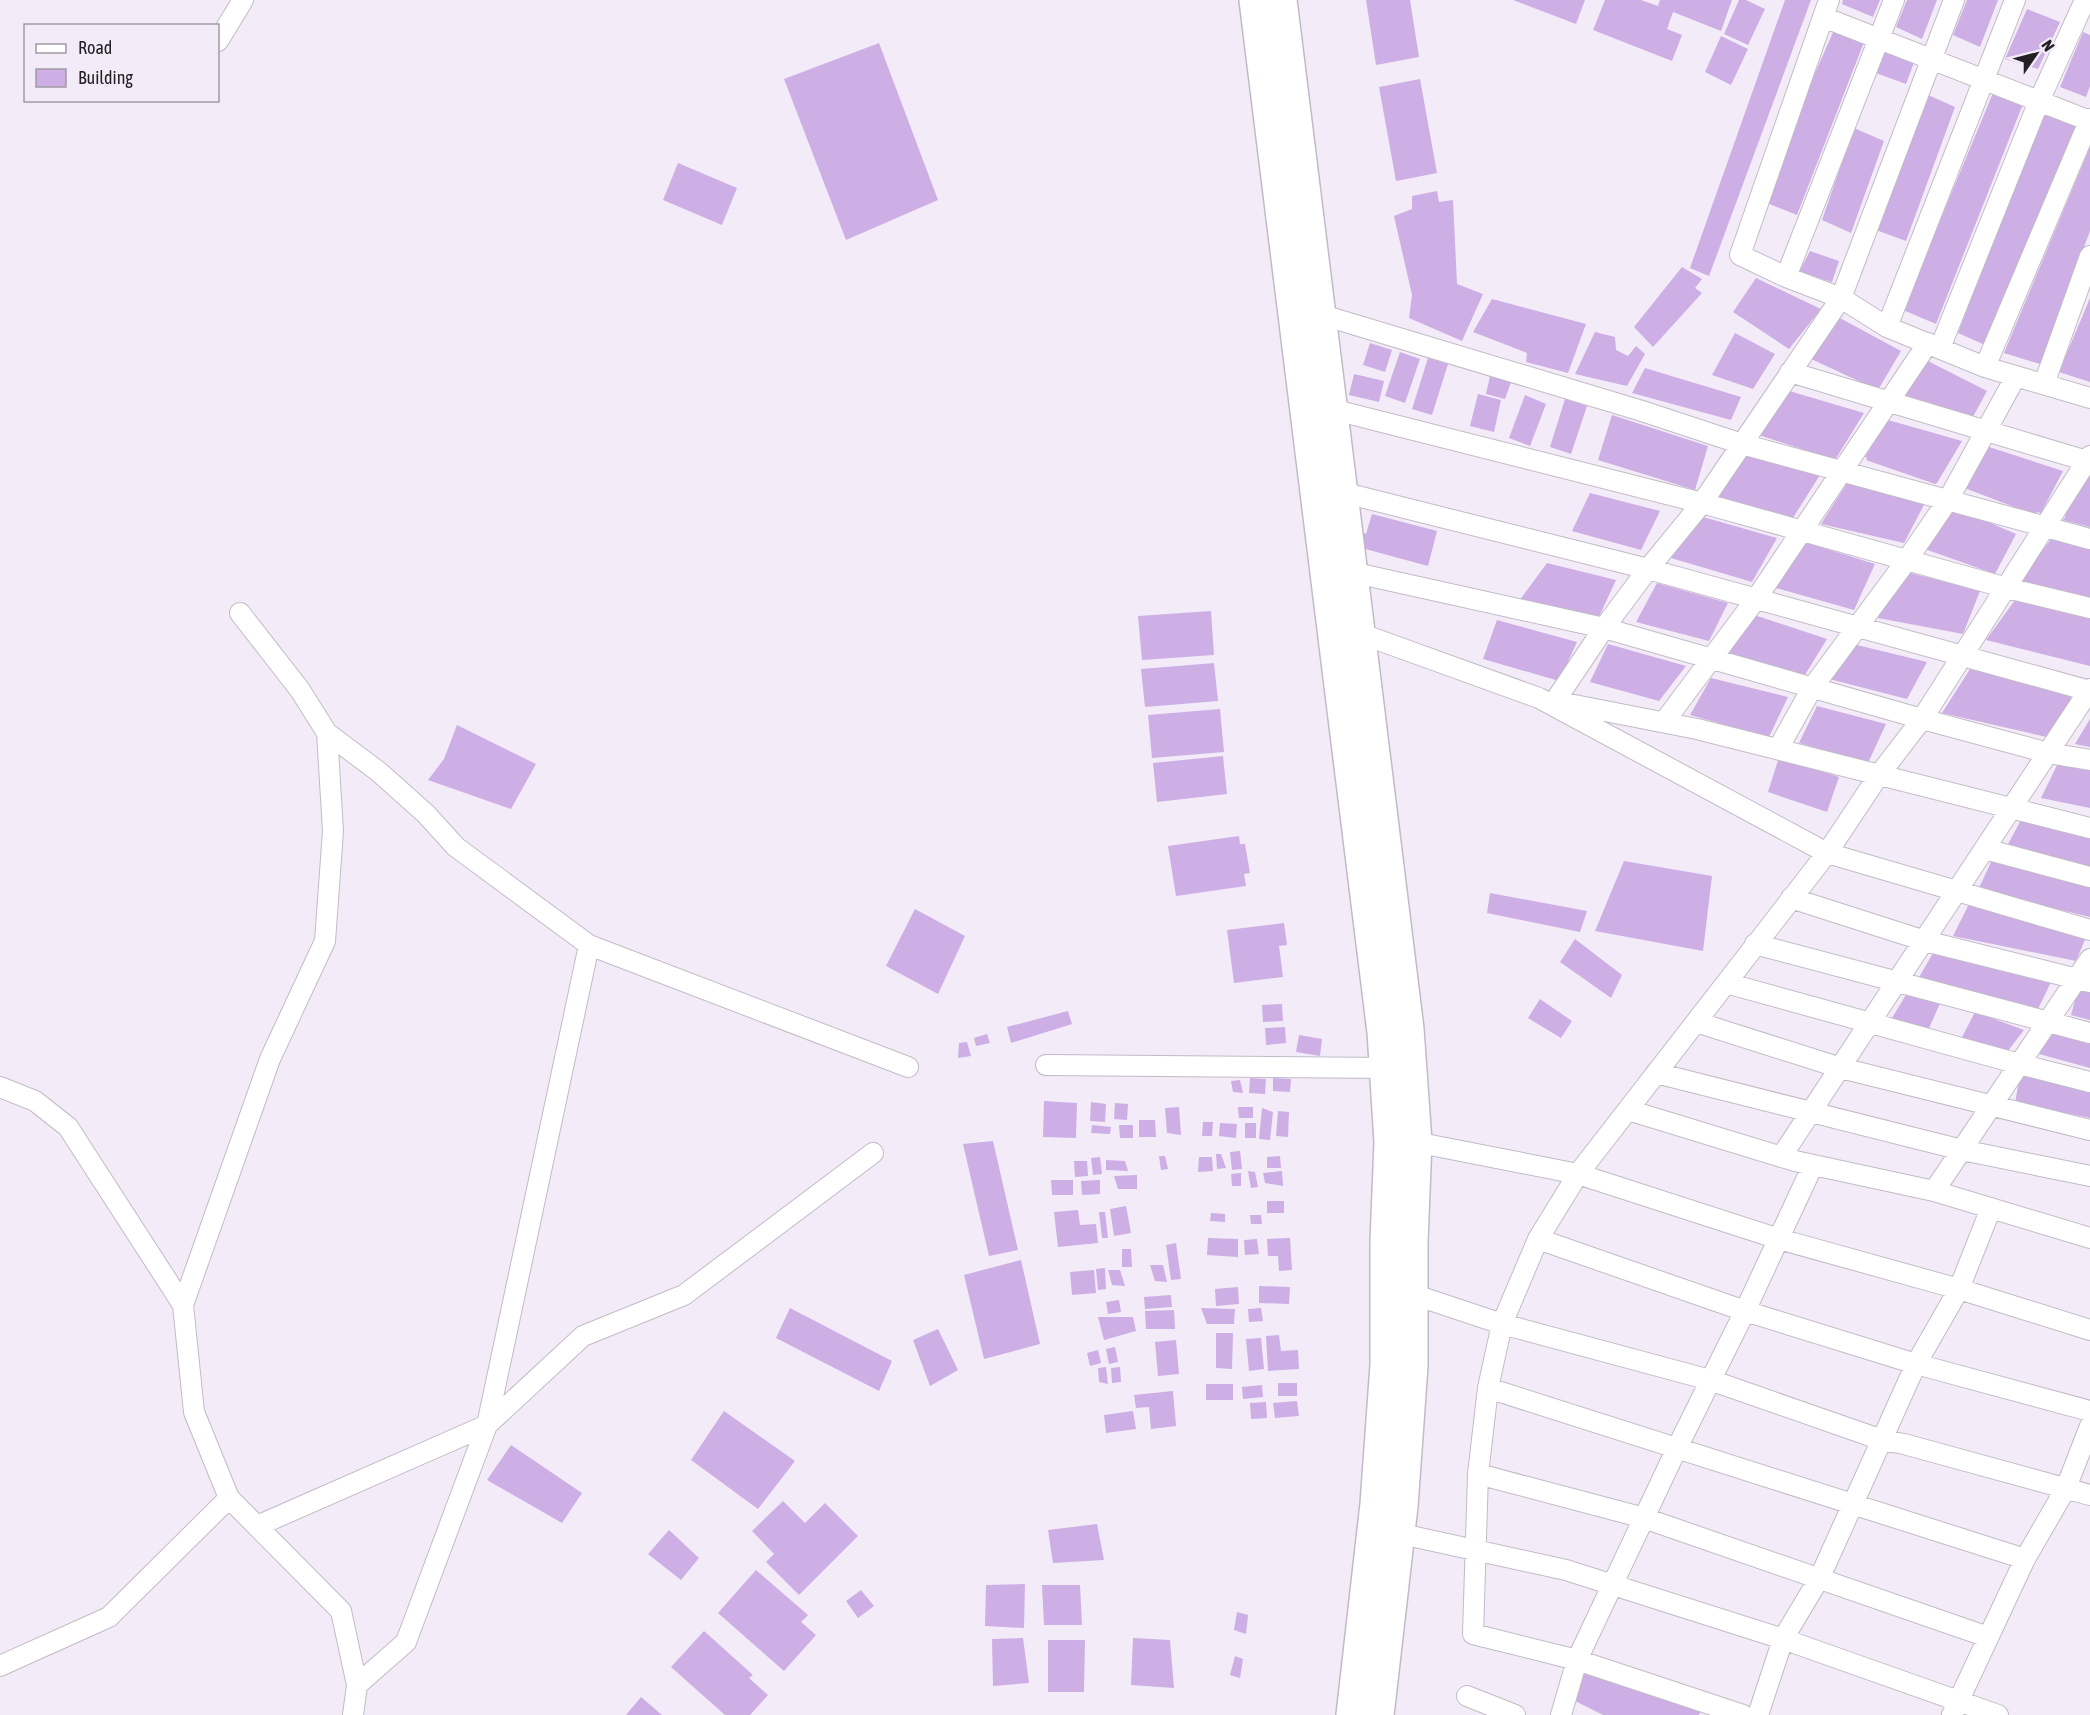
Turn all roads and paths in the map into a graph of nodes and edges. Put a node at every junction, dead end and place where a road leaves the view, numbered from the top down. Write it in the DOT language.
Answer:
graph roads {
  1 [pos="243,0"];
  2 [pos="1256,0"];
  3 [pos="1280,0"];
  4 [pos="1894,0"];
  5 [pos="1954,0"];
  6 [pos="2015,0"];
  7 [pos="2085,0"];
  8 [pos="1826,9"];
  9 [pos="1878,38"];
  10 [pos="219,39"];
  11 [pos="1930,58"];
  12 [pos="1983,79"];
  13 [pos="2039,101"];
  14 [pos="2090,120"];
  15 [pos="2090,256"];
  16 [pos="1786,277"];
  17 [pos="1841,298"];
  18 [pos="1319,314"];
  19 [pos="1887,327"];
  20 [pos="1934,346"];
  21 [pos="1985,367"];
  22 [pos="1790,372"];
  23 [pos="2016,376"];
  24 [pos="2044,384"];
  25 [pos="2090,398"];
  26 [pos="1889,402"];
  27 [pos="1331,409"];
  28 [pos="1985,430"];
  29 [pos="1742,444"];
  30 [pos="2089,460"];
  31 [pos="1844,472"];
  32 [pos="1341,492"];
  33 [pos="1948,500"];
  34 [pos="1702,503"];
  35 [pos="2046,526"];
  36 [pos="1802,531"];
  37 [pos="2090,539"];
  38 [pos="1907,560"];
  39 [pos="1648,569"];
  40 [pos="1351,572"];
  41 [pos="2007,588"];
  42 [pos="1756,599"];
  43 [pos="2090,608"];
  44 [pos="240,613"];
  45 [pos="1858,627"];
  46 [pos="1604,628"];
  47 [pos="1359,633"];
  48 [pos="1963,656"];
  49 [pos="1711,659"];
  50 [pos="1812,688"];
  51 [pos="2090,690"];
  52 [pos="1547,700"];
  53 [pos="1922,719"];
  54 [pos="1664,722"];
  55 [pos="327,733"];
  56 [pos="1778,749"];
  57 [pos="2048,753"];
  58 [pos="2090,760"];
  59 [pos="1879,775"];
  60 [pos="2011,809"];
  61 [pos="2090,828"];
  62 [pos="1985,849"];
  63 [pos="1827,853"];
  64 [pos="2090,877"];
  65 [pos="1957,892"];
  66 [pos="1791,898"];
  67 [pos="2090,930"];
  68 [pos="1925,941"];
  69 [pos="1755,944"];
  70 [pos="589,945"];
  71 [pos="2090,959"];
  72 [pos="2083,981"];
  73 [pos="1726,982"];
  74 [pos="1897,983"];
  75 [pos="1696,1022"];
  76 [pos="1871,1023"];
  77 [pos="2047,1023"];
  78 [pos="2090,1033"];
  79 [pos="1046,1065"];
  80 [pos="2019,1065"];
  81 [pos="909,1067"];
  82 [pos="1387,1068"];
  83 [pos="1841,1068"];
  84 [pos="1656,1073"];
  85 [pos="2090,1082"];
  86 [pos="0,1087"];
  87 [pos="1992,1105"];
  88 [pos="1628,1110"];
  89 [pos="1812,1111"];
  90 [pos="2090,1130"];
  91 [pos="1415,1142"];
  92 [pos="1962,1150"];
  93 [pos="873,1153"];
  94 [pos="1781,1157"];
  95 [pos="1813,1165"];
  96 [pos="1578,1174"];
  97 [pos="2090,1176"];
  98 [pos="1934,1191"];
  99 [pos="1991,1208"];
  100 [pos="2088,1232"];
  101 [pos="1538,1239"];
  102 [pos="1779,1239"];
  103 [pos="1959,1289"];
  104 [pos="1412,1294"];
  105 [pos="183,1305"];
  106 [pos="1745,1311"];
  107 [pos="1502,1324"];
  108 [pos="2090,1330"];
  109 [pos="1916,1364"];
  110 [pos="1710,1380"];
  111 [pos="1488,1388"];
  112 [pos="2090,1411"];
  113 [pos="487,1425"];
  114 [pos="2090,1426"];
  115 [pos="1882,1440"];
  116 [pos="1677,1448"];
  117 [pos="1478,1474"];
  118 [pos="2066,1488"];
  119 [pos="2090,1495"];
  120 [pos="229,1498"];
  121 [pos="1854,1504"];
  122 [pos="1644,1518"];
  123 [pos="257,1526"];
  124 [pos="1397,1533"];
  125 [pos="1477,1550"];
  126 [pos="2025,1559"];
  127 [pos="1820,1577"];
  128 [pos="1612,1585"];
  129 [pos="1988,1637"];
  130 [pos="1783,1639"];
  131 [pos="1577,1660"];
  132 [pos="0,1666"];
  133 [pos="357,1685"];
  134 [pos="1467,1696"];
  135 [pos="1956,1708"];
  136 [pos="353,1715"];
  137 [pos="1353,1715"];
  138 [pos="1377,1715"];
  139 [pos="1515,1715"];
  140 [pos="1562,1715"];
  141 [pos="1743,1715"];
  142 [pos="1758,1715"];
  143 [pos="1998,1715"];
  1 -- 10 [label="street"];
  2 -- 82 [label="highway"];
  3 -- 18 [label="highway"];
  4 -- 9 [label="street"];
  5 -- 11 [label="street"];
  6 -- 12 [label="street"];
  7 -- 13 [label="street"];
  8 -- 9 [label="street"];
  8 -- 16 [label="street"];
  9 -- 11 [label="street"];
  9 -- 16 [label="street"];
  11 -- 12 [label="street"];
  11 -- 17 [label="street"];
  12 -- 13 [label="street"];
  12 -- 19 [label="street"];
  13 -- 14 [label="street"];
  13 -- 20 [label="street"];
  14 -- 21 [label="street"];
  15 -- 24 [label="street"];
  16 -- 17 [label="street"];
  17 -- 19 [label="street"];
  17 -- 22 [label="street"];
  18 -- 27 [label="highway"];
  18 -- 29 [label="street"];
  19 -- 20 [label="street"];
  20 -- 21 [label="street"];
  20 -- 26 [label="street"];
  21 -- 23 [label="street"];
  22 -- 26 [label="street"];
  22 -- 29 [label="street"];
  23 -- 24 [label="street"];
  23 -- 28 [label="street"];
  24 -- 25 [label="street"];
  26 -- 28 [label="street"];
  26 -- 31 [label="street"];
  27 -- 32 [label="highway"];
  27 -- 34 [label="street"];
  28 -- 30 [label="street"];
  28 -- 33 [label="street"];
  29 -- 31 [label="street"];
  29 -- 34 [label="street"];
  30 -- 35 [label="street"];
  31 -- 33 [label="street"];
  31 -- 36 [label="street"];
  32 -- 39 [label="street"];
  32 -- 40 [label="highway"];
  33 -- 35 [label="street"];
  33 -- 38 [label="street"];
  34 -- 36 [label="street"];
  34 -- 39 [label="street"];
  35 -- 37 [label="street"];
  35 -- 41 [label="street"];
  36 -- 38 [label="street"];
  36 -- 42 [label="street"];
  38 -- 41 [label="street"];
  38 -- 45 [label="street"];
  39 -- 42 [label="street"];
  39 -- 46 [label="street"];
  40 -- 46 [label="street"];
  40 -- 47 [label="highway"];
  41 -- 43 [label="street"];
  41 -- 48 [label="street"];
  42 -- 45 [label="street"];
  42 -- 49 [label="street"];
  44 -- 55 [label="street"];
  45 -- 48 [label="street"];
  45 -- 50 [label="street"];
  46 -- 49 [label="street"];
  46 -- 52 [label="street"];
  47 -- 52 [label="street"];
  47 -- 91 [label="highway"];
  48 -- 51 [label="street"];
  48 -- 53 [label="street"];
  49 -- 50 [label="street"];
  49 -- 54 [label="street"];
  50 -- 53 [label="street"];
  50 -- 56 [label="street"];
  51 -- 57 [label="street"];
  52 -- 54 [label="street"];
  52 -- 63 [label="street"];
  53 -- 57 [label="street"];
  53 -- 59 [label="street"];
  54 -- 56 [label="street"];
  55 -- 70 [label="street"];
  55 -- 105 [label="street"];
  56 -- 59 [label="street"];
  57 -- 58 [label="street"];
  57 -- 60 [label="street"];
  59 -- 60 [label="street"];
  59 -- 63 [label="street"];
  60 -- 61 [label="street"];
  60 -- 62 [label="street"];
  62 -- 64 [label="street"];
  62 -- 65 [label="street"];
  63 -- 65 [label="street"];
  63 -- 66 [label="street"];
  65 -- 67 [label="street"];
  65 -- 68 [label="street"];
  66 -- 68 [label="street"];
  66 -- 69 [label="street"];
  68 -- 72 [label="street"];
  68 -- 74 [label="street"];
  69 -- 73 [label="street"];
  69 -- 74 [label="street"];
  70 -- 81 [label="street"];
  70 -- 113 [label="street"];
  71 -- 72 [label="street"];
  72 -- 77 [label="street"];
  73 -- 75 [label="street"];
  73 -- 76 [label="street"];
  74 -- 76 [label="street"];
  74 -- 77 [label="street"];
  75 -- 83 [label="street"];
  75 -- 84 [label="street"];
  76 -- 80 [label="street"];
  76 -- 83 [label="street"];
  77 -- 78 [label="street"];
  77 -- 80 [label="street"];
  79 -- 82 [label="street"];
  80 -- 85 [label="street"];
  80 -- 87 [label="street"];
  82 -- 137 [label="highway"];
  83 -- 87 [label="street"];
  83 -- 89 [label="street"];
  84 -- 88 [label="street"];
  84 -- 89 [label="street"];
  86 -- 105 [label="street"];
  87 -- 90 [label="street"];
  87 -- 92 [label="street"];
  88 -- 94 [label="street"];
  88 -- 96 [label="street"];
  89 -- 92 [label="street"];
  89 -- 94 [label="street"];
  91 -- 96 [label="street"];
  91 -- 104 [label="highway"];
  92 -- 97 [label="street"];
  92 -- 98 [label="street"];
  93 -- 113 [label="street"];
  94 -- 95 [label="street"];
  95 -- 98 [label="street"];
  95 -- 102 [label="street"];
  96 -- 101 [label="street"];
  96 -- 102 [label="street"];
  98 -- 99 [label="street"];
  99 -- 100 [label="street"];
  99 -- 103 [label="street"];
  101 -- 106 [label="street"];
  101 -- 107 [label="street"];
  102 -- 103 [label="street"];
  102 -- 106 [label="street"];
  103 -- 108 [label="street"];
  103 -- 109 [label="street"];
  104 -- 107 [label="street"];
  104 -- 124 [label="highway"];
  105 -- 120 [label="street"];
  106 -- 109 [label="street"];
  106 -- 110 [label="street"];
  107 -- 110 [label="street"];
  107 -- 111 [label="street"];
  109 -- 112 [label="street"];
  109 -- 115 [label="street"];
  110 -- 115 [label="street"];
  110 -- 116 [label="street"];
  111 -- 116 [label="street"];
  111 -- 117 [label="street"];
  113 -- 123 [label="street"];
  113 -- 133 [label="street"];
  114 -- 118 [label="street"];
  115 -- 118 [label="street"];
  115 -- 121 [label="street"];
  116 -- 121 [label="street"];
  116 -- 122 [label="street"];
  117 -- 122 [label="street"];
  117 -- 125 [label="street"];
  118 -- 119 [label="street"];
  118 -- 126 [label="street"];
  120 -- 123 [label="street"];
  120 -- 132 [label="street"];
  121 -- 126 [label="street"];
  121 -- 127 [label="street"];
  122 -- 127 [label="street"];
  122 -- 128 [label="street"];
  123 -- 133 [label="street"];
  124 -- 125 [label="street"];
  124 -- 138 [label="highway"];
  125 -- 128 [label="street"];
  125 -- 131 [label="street"];
  126 -- 129 [label="street"];
  127 -- 129 [label="street"];
  127 -- 130 [label="street"];
  128 -- 130 [label="street"];
  128 -- 131 [label="street"];
  129 -- 135 [label="street"];
  130 -- 135 [label="street"];
  130 -- 142 [label="street"];
  131 -- 140 [label="street"];
  131 -- 141 [label="street"];
  133 -- 136 [label="street"];
  134 -- 139 [label="street"];
  135 -- 143 [label="street"];
}
